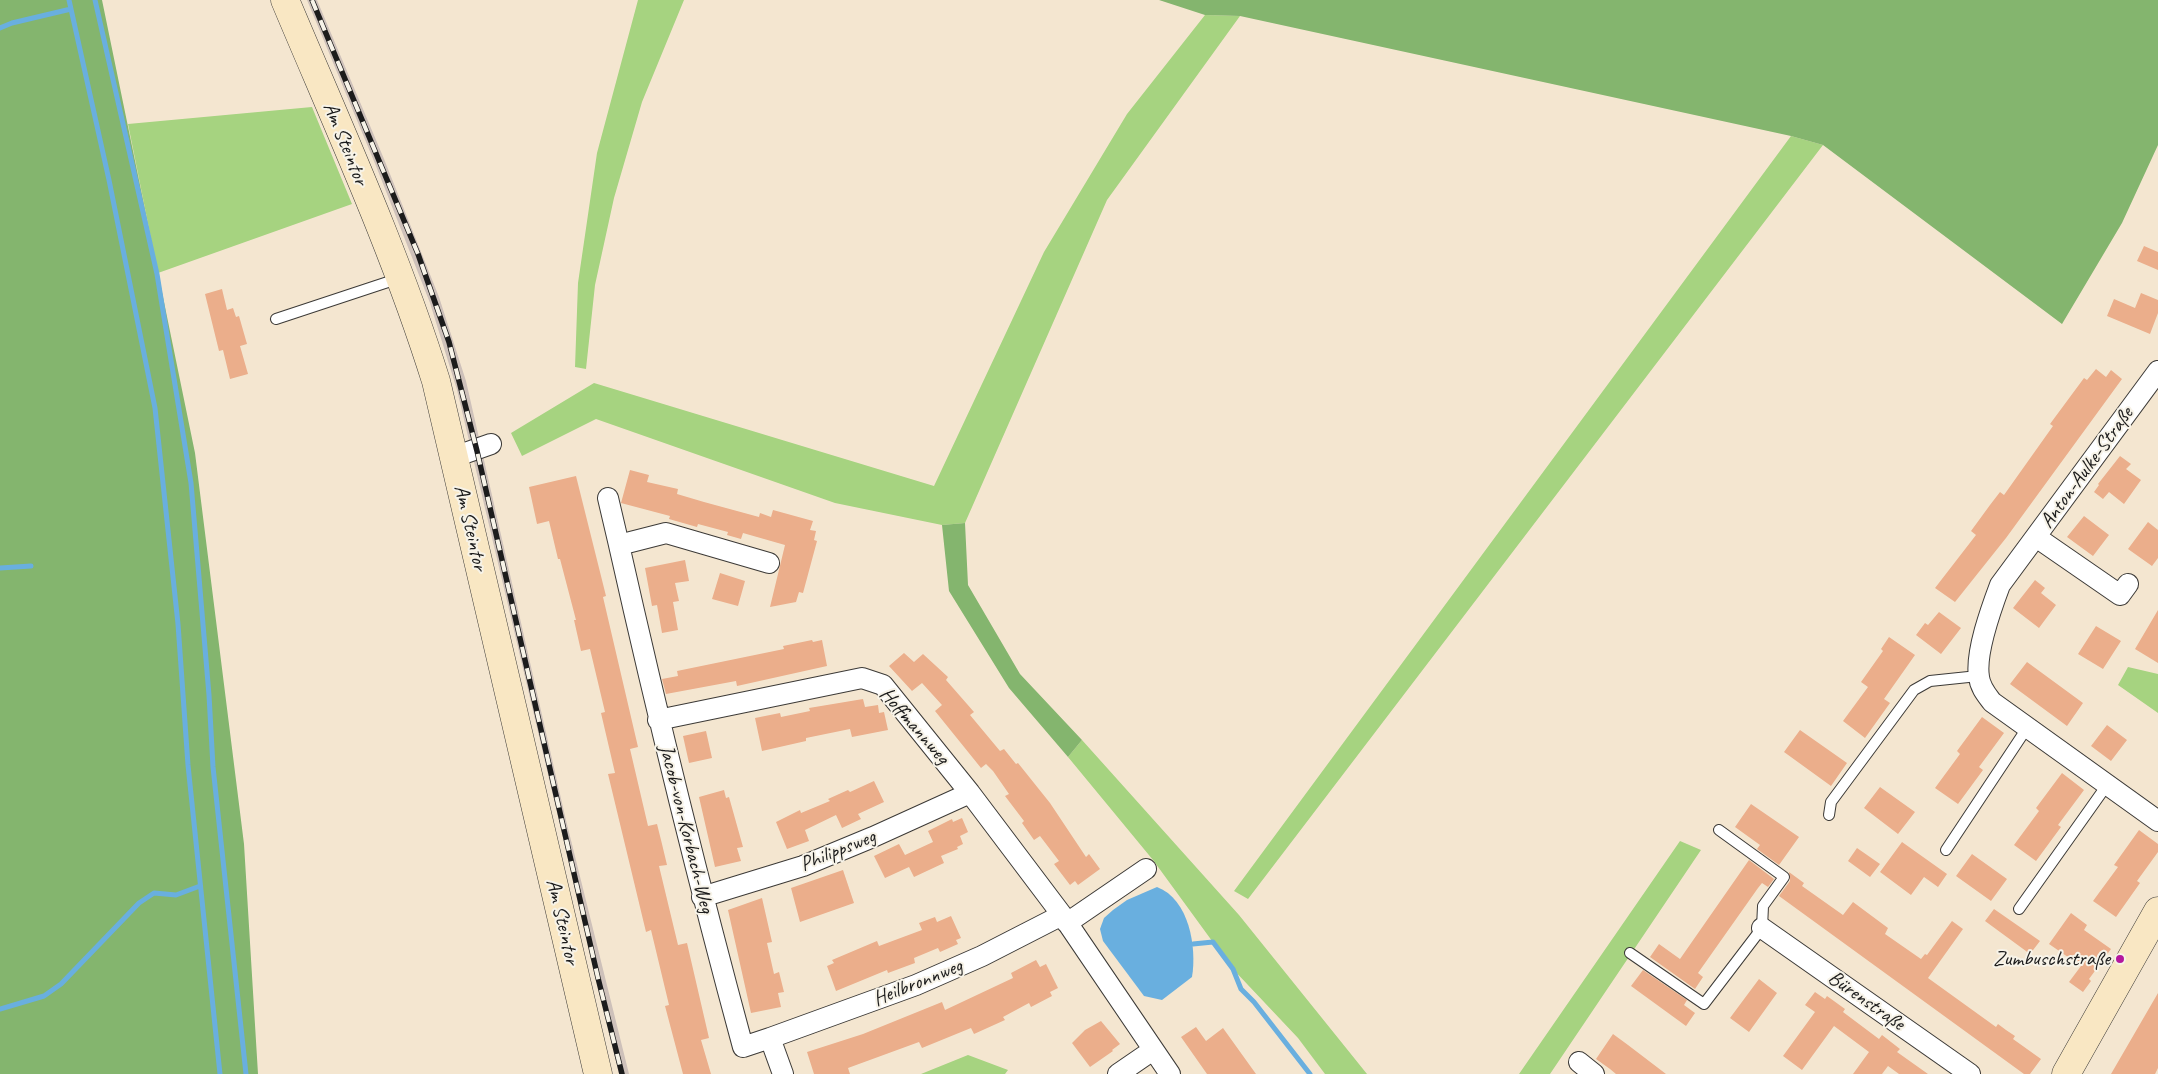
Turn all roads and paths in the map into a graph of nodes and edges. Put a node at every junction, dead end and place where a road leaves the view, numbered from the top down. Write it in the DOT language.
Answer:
graph roads {
  1 [pos="285,0"];
  2 [pos="401,278"];
  3 [pos="276,319"];
  4 [pos="2157,374"];
  5 [pos="491,444"];
  6 [pos="454,457"];
  7 [pos="608,498"];
  8 [pos="2036,537"];
  9 [pos="619,545"];
  10 [pos="769,563"];
  11 [pos="2128,584"];
  12 [pos="1978,676"];
  13 [pos="658,720"];
  14 [pos="2027,728"];
  15 [pos="2107,785"];
  16 [pos="970,793"];
  17 [pos="1829,815"];
  18 [pos="2158,820"];
  19 [pos="1719,830"];
  20 [pos="1946,850"];
  21 [pos="1146,869"];
  22 [pos="702,897"];
  23 [pos="2019,909"];
  24 [pos="2158,911"];
  25 [pos="1065,919"];
  26 [pos="1762,928"];
  27 [pos="1630,953"];
  28 [pos="770,1038"];
  29 [pos="1153,1050"];
  30 [pos="598,1074"];
  31 [pos="784,1074"];
  32 [pos="1118,1074"];
  33 [pos="1170,1074"];
  34 [pos="1970,1074"];
  35 [pos="2066,1074"];
  1 -- 2 [label="street, Am Steintor"];
  2 -- 3 [label="lane"];
  2 -- 6 [label="street, Am Steintor"];
  4 -- 8 [label="street, Anton-Aulke-Straße"];
  5 -- 6 [label="street"];
  6 -- 30 [label="street, Am Steintor"];
  7 -- 9 [label="street, Jacob-von-Korbach-Weg"];
  8 -- 11 [label="street, Anton-Aulke-Straße"];
  8 -- 12 [label="street, Anton-Aulke-Straße"];
  9 -- 10 [label="street"];
  9 -- 13 [label="street, Jacob-von-Korbach-Weg"];
  12 -- 14 [label="street"];
  12 -- 17 [label="lane"];
  13 -- 16 [label="street, Hoffmannweg"];
  13 -- 22 [label="street, Jacob-von-Korbach-Weg"];
  14 -- 15 [label="street"];
  14 -- 20 [label="lane"];
  15 -- 18 [label="street"];
  15 -- 23 [label="lane"];
  16 -- 22 [label="street, Philippsweg"];
  16 -- 25 [label="street, Hoffmannweg"];
  19 -- 26 [label="lane"];
  21 -- 25 [label="street"];
  22 -- 28 [label="street, Jacob-von-Korbach-Weg"];
  24 -- 35 [label="street"];
  25 -- 28 [label="street, Heilbronnweg"];
  25 -- 29 [label="street, Hoffmannweg"];
  26 -- 27 [label="lane"];
  26 -- 34 [label="street, Bürenstraße"];
  28 -- 31 [label="street"];
  29 -- 32 [label="street"];
  29 -- 33 [label="street, Hoffmannweg"];
}
